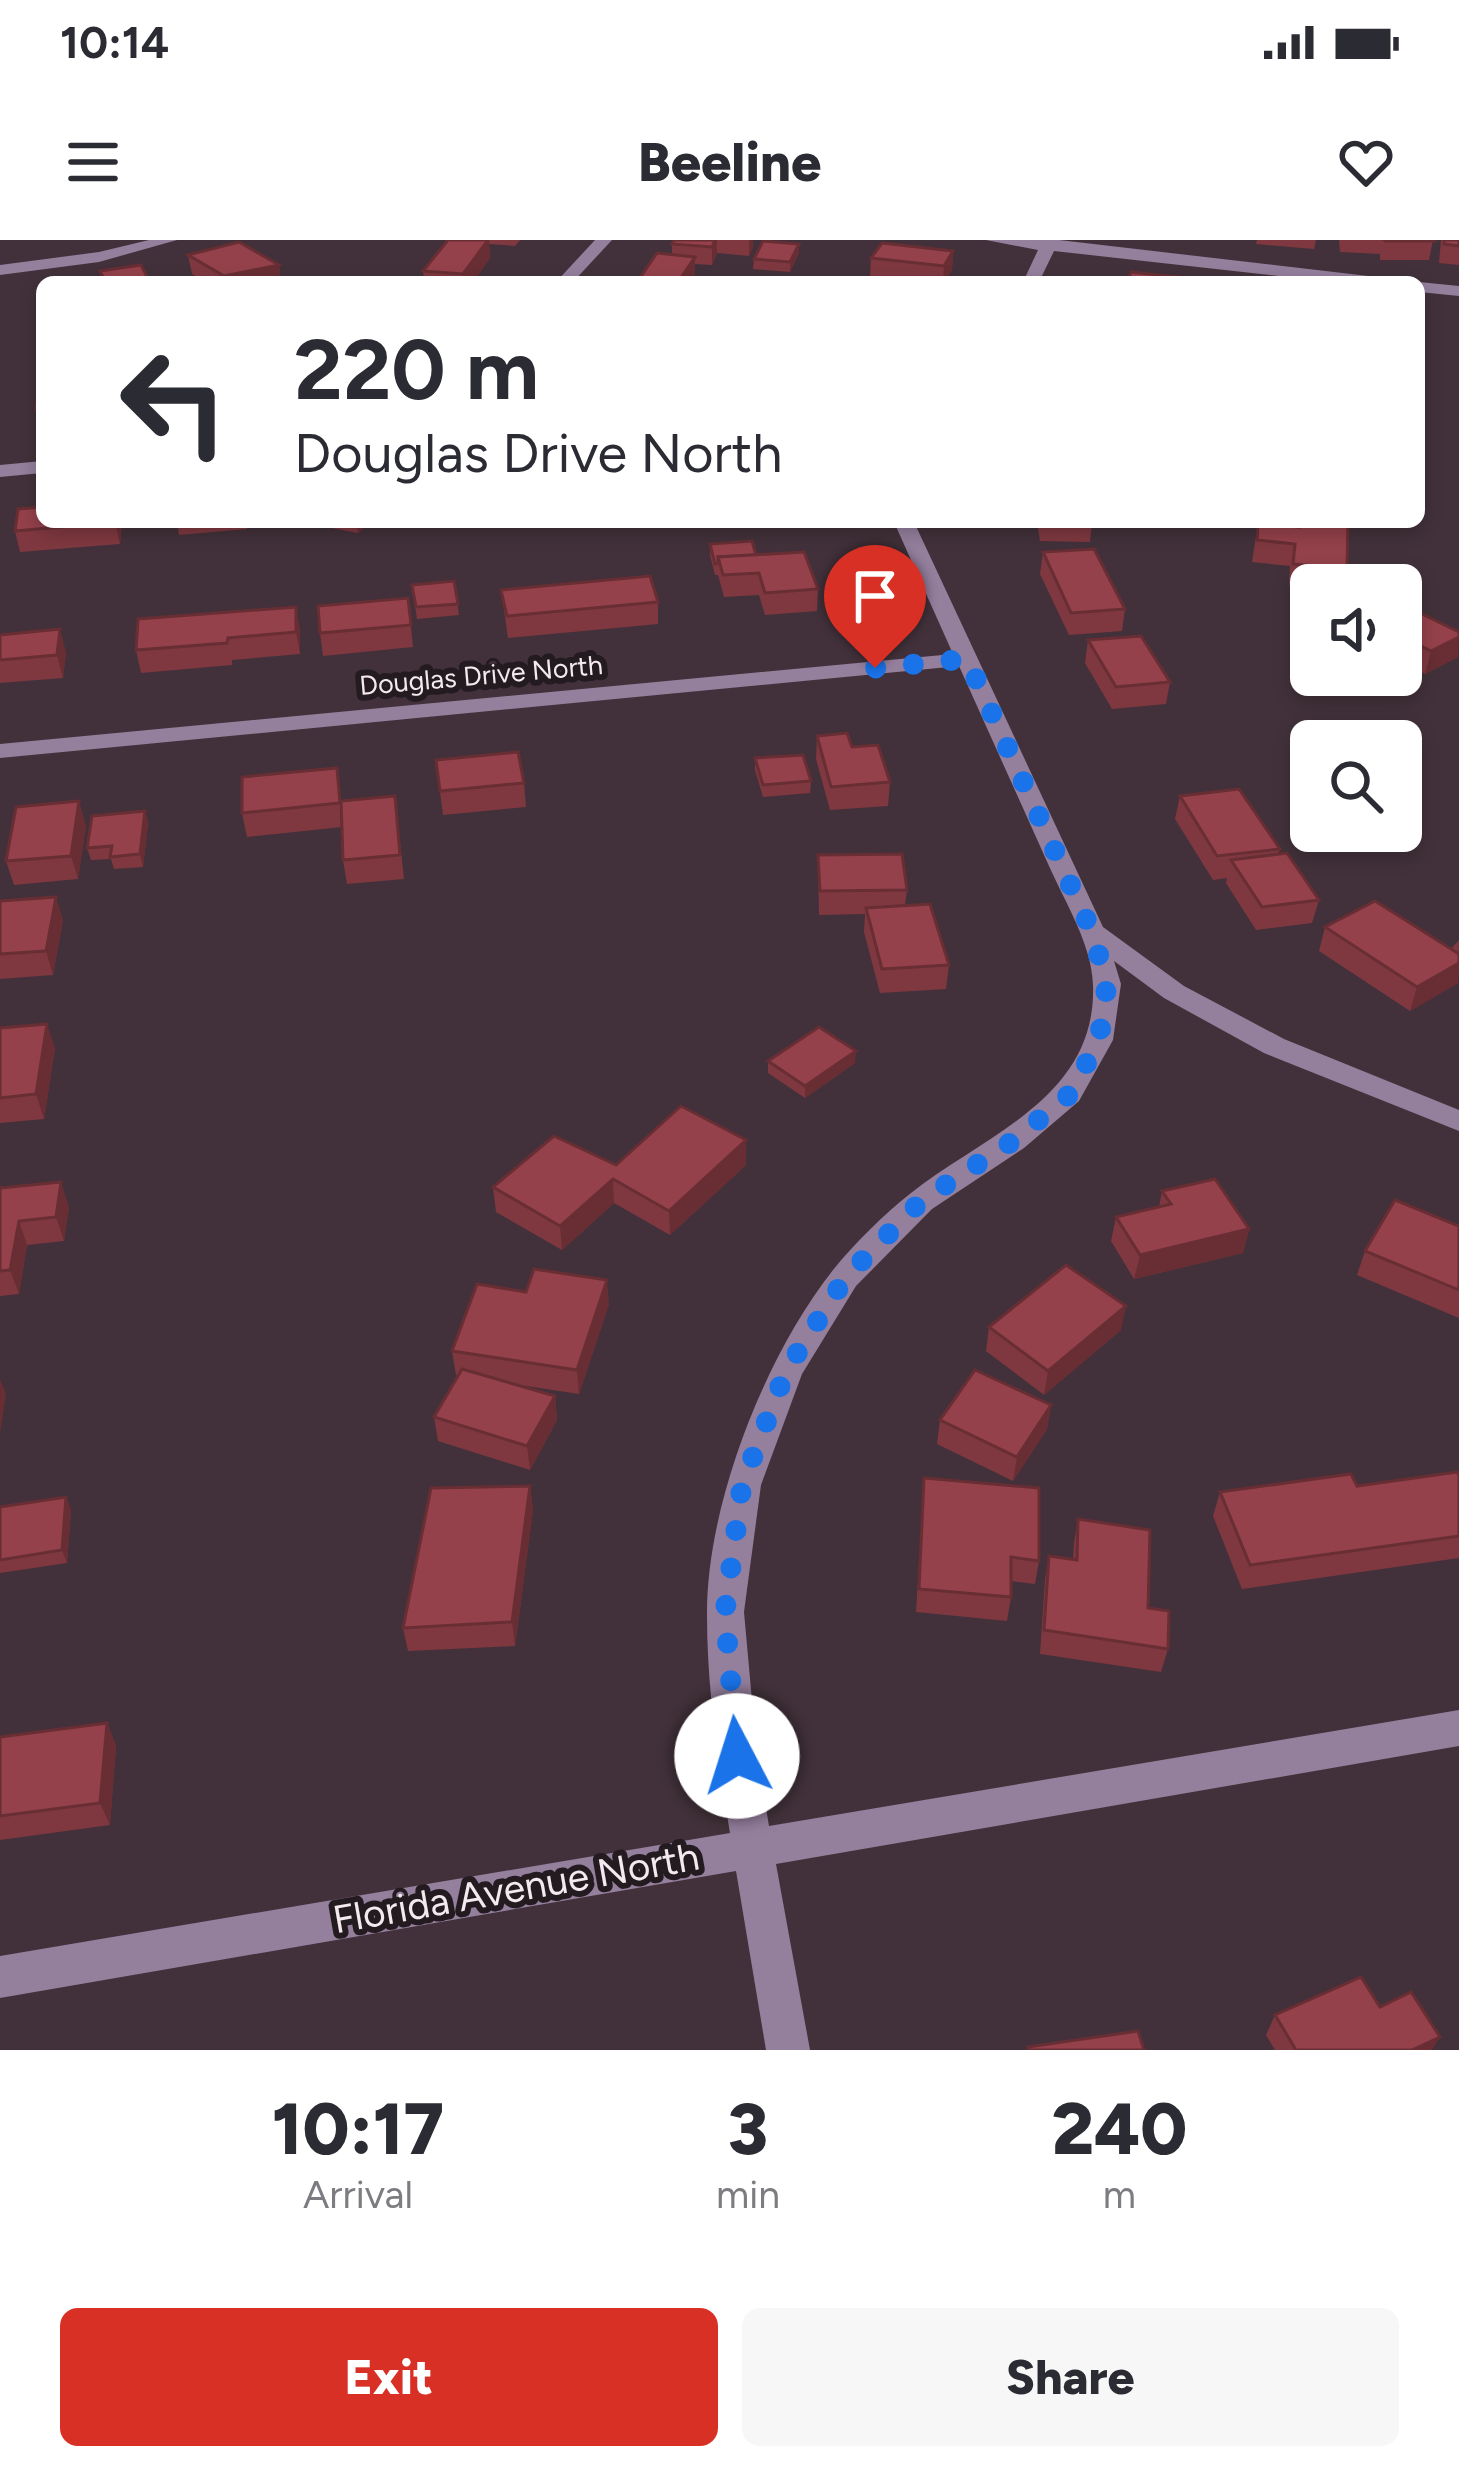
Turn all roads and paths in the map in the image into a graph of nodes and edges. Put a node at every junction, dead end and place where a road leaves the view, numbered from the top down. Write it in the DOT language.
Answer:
graph roads {
  1 [pos="169,240"];
  2 [pos="604,240"];
  3 [pos="994,240"];
  4 [pos="1050,243"];
  5 [pos="0,270"];
  6 [pos="569,276"];
  7 [pos="1034,276"];
  8 [pos="1327,276"];
  9 [pos="1425,287"];
  10 [pos="1459,291"];
  11 [pos="36,468"];
  12 [pos="0,471"];
  13 [pos="907,528"];
  14 [pos="967,659"];
  15 [pos="0,751"];
  16 [pos="1092,932"];
  17 [pos="1459,1121"];
  18 [pos="1459,1728"];
  19 [pos="753,1847"];
  20 [pos="0,1977"];
  21 [pos="788,2050"];
  1 -- 5 [label="street"];
  2 -- 6 [label="street"];
  3 -- 4 [label="street"];
  4 -- 7 [label="street"];
  4 -- 8 [label="street"];
  9 -- 10 [label="street"];
  11 -- 12 [label="street"];
  13 -- 14 [label="street"];
  14 -- 15 [label="street, Douglas Drive North"];
  14 -- 16 [label="street"];
  16 -- 17 [label="street"];
  16 -- 19 [label="street"];
  18 -- 19 [label="street, Florida Avenue North"];
  19 -- 20 [label="street, Florida Avenue North"];
  19 -- 21 [label="street"];
}
